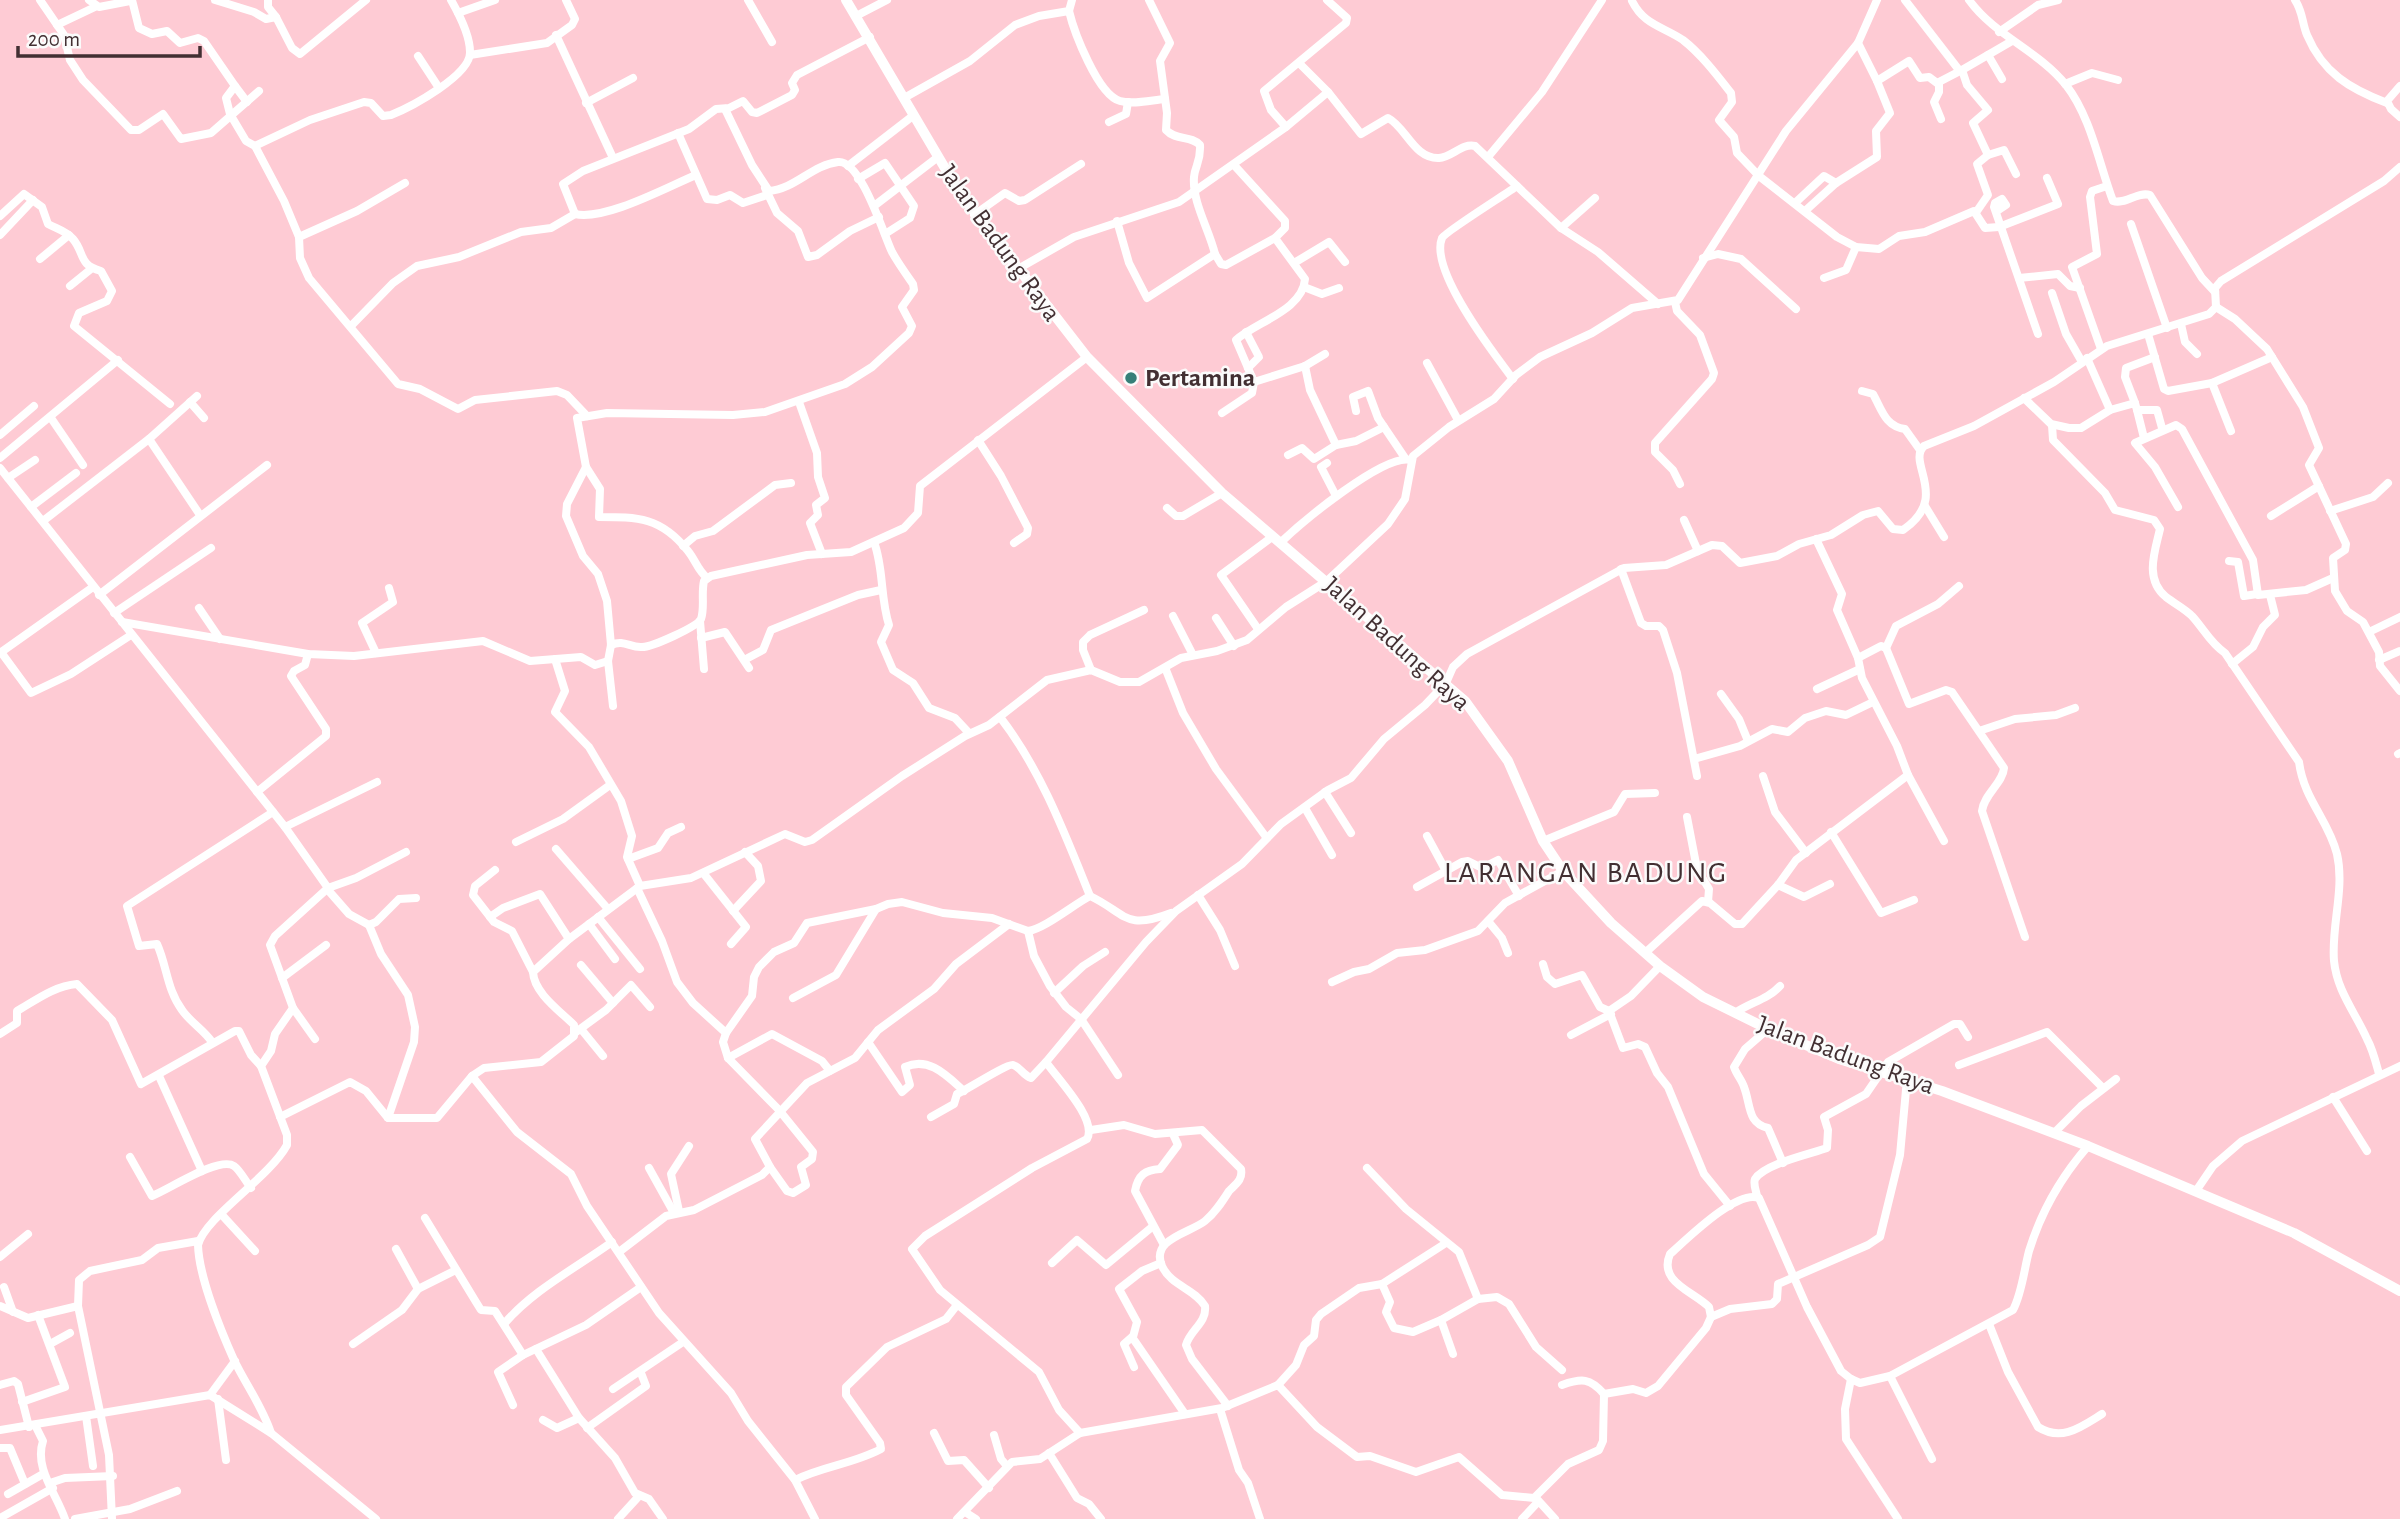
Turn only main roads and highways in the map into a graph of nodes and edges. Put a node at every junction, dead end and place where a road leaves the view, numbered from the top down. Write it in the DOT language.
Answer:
graph roads {
  1 [pos="846,0"];
  2 [pos="2400,1291"];
  1 -- 2 [label="main road, Jalan Badung Raya"];
}
